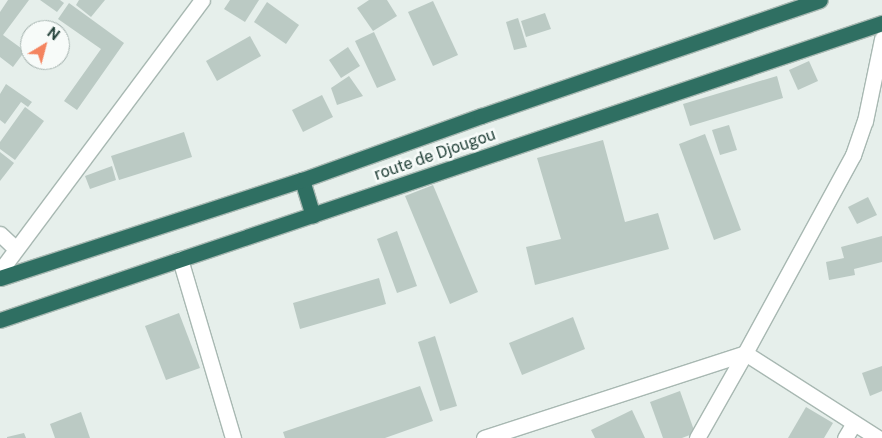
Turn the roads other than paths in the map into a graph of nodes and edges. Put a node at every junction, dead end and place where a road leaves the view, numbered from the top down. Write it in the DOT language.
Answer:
graph roads {
  1 [pos="202,0"];
  2 [pos="820,0"];
  3 [pos="882,23"];
  4 [pos="882,39"];
  5 [pos="302,180"];
  6 [pos="313,214"];
  7 [pos="0,234"];
  8 [pos="16,248"];
  9 [pos="180,259"];
  10 [pos="0,271"];
  11 [pos="0,278"];
  12 [pos="0,320"];
  13 [pos="746,354"];
  14 [pos="854,423"];
  15 [pos="233,438"];
  16 [pos="484,438"];
  17 [pos="697,438"];
  18 [pos="845,438"];
  19 [pos="878,438"];
  1 -- 8 [label="street"];
  2 -- 5 [label="highway, route de Djougou"];
  3 -- 6 [label="highway, route de Djougou"];
  4 -- 13 [label="street"];
  5 -- 6 [label="highway"];
  5 -- 11 [label="highway, route de Djougou"];
  6 -- 9 [label="highway, route de Djougou"];
  7 -- 8 [label="street"];
  8 -- 10 [label="street"];
  9 -- 12 [label="highway, route de Djougou"];
  9 -- 15 [label="street"];
  13 -- 14 [label="street"];
  13 -- 16 [label="street"];
  13 -- 17 [label="street"];
  14 -- 18 [label="street"];
  14 -- 19 [label="street"];
}
